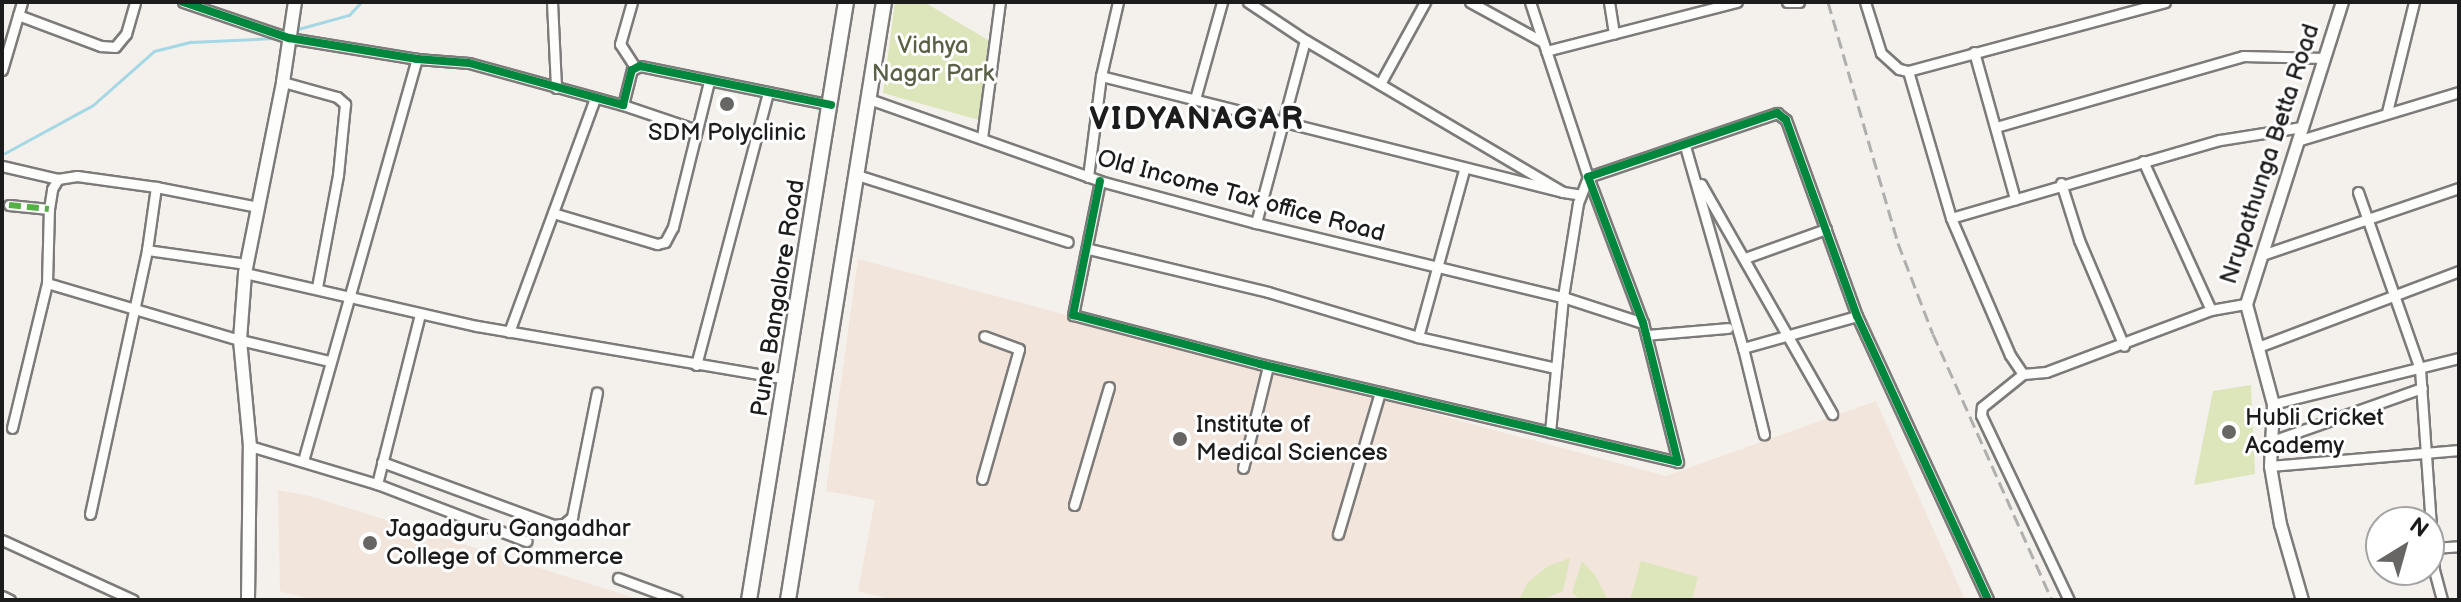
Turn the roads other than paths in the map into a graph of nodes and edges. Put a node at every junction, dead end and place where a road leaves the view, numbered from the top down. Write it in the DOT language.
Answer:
graph roads {
  1 [pos="22,2"];
  2 [pos="135,2"];
  3 [pos="183,2"];
  4 [pos="295,2"];
  5 [pos="552,2"];
  6 [pos="632,2"];
  7 [pos="846,2"];
  8 [pos="884,2"];
  9 [pos="1000,2"];
  10 [pos="1118,2"];
  11 [pos="1222,2"];
  12 [pos="1248,2"];
  13 [pos="1425,2"];
  14 [pos="1470,2"];
  15 [pos="1530,2"];
  16 [pos="1609,2"];
  17 [pos="1787,2"];
  18 [pos="1799,2"];
  19 [pos="1865,2"];
  20 [pos="2165,2"];
  21 [pos="2342,2"];
  22 [pos="2414,2"];
  23 [pos="1731,3"];
  24 [pos="18,15"];
  25 [pos="1614,34"];
  26 [pos="289,38"];
  27 [pos="1305,40"];
  28 [pos="1544,46"];
  29 [pos="1974,52"];
  30 [pos="2324,58"];
  31 [pos="417,59"];
  32 [pos="635,67"];
  33 [pos="2,70"];
  34 [pos="1908,71"];
  35 [pos="1101,76"];
  36 [pos="709,81"];
  37 [pos="283,82"];
  38 [pos="1380,84"];
  39 [pos="556,88"];
  40 [pos="2459,92"];
  41 [pos="768,93"];
  42 [pos="595,98"];
  43 [pos="869,99"];
  44 [pos="1195,99"];
  45 [pos="623,105"];
  46 [pos="831,105"];
  47 [pos="2387,112"];
  48 [pos="1285,120"];
  49 [pos="1996,127"];
  50 [pos="2302,127"];
  51 [pos="697,130"];
  52 [pos="982,138"];
  53 [pos="2297,141"];
  54 [pos="1685,146"];
  55 [pos="2143,161"];
  56 [pos="2,166"];
  57 [pos="1464,170"];
  58 [pos="1694,171"];
  59 [pos="857,175"];
  60 [pos="1088,177"];
  61 [pos="1588,177"];
  62 [pos="58,179"];
  63 [pos="1100,181"];
  64 [pos="2061,183"];
  65 [pos="156,187"];
  66 [pos="2459,188"];
  67 [pos="1563,192"];
  68 [pos="2358,192"];
  69 [pos="1581,195"];
  70 [pos="2015,199"];
  71 [pos="9,205"];
  72 [pos="258,207"];
  73 [pos="49,209"];
  74 [pos="553,213"];
  75 [pos="2368,217"];
  76 [pos="1951,218"];
  77 [pos="1256,223"];
  78 [pos="1826,229"];
  79 [pos="1068,242"];
  80 [pos="1089,249"];
  81 [pos="147,250"];
  82 [pos="2262,255"];
  83 [pos="1745,258"];
  84 [pos="246,268"];
  85 [pos="1438,268"];
  86 [pos="2459,271"];
  87 [pos="47,283"];
  88 [pos="317,287"];
  89 [pos="348,294"];
  90 [pos="2394,295"];
  91 [pos="1563,297"];
  92 [pos="2246,304"];
  93 [pos="135,308"];
  94 [pos="2211,310"];
  95 [pos="420,314"];
  96 [pos="1857,316"];
  97 [pos="1643,323"];
  98 [pos="1728,328"];
  99 [pos="509,332"];
  100 [pos="1646,335"];
  101 [pos="984,336"];
  102 [pos="1788,336"];
  103 [pos="1418,337"];
  104 [pos="240,340"];
  105 [pos="2124,346"];
  106 [pos="2258,347"];
  107 [pos="1743,348"];
  108 [pos="2459,358"];
  109 [pos="329,361"];
  110 [pos="696,365"];
  111 [pos="1268,366"];
  112 [pos="1556,368"];
  113 [pos="2420,369"];
  114 [pos="2023,374"];
  115 [pos="787,379"];
  116 [pos="1109,387"];
  117 [pos="2422,388"];
  118 [pos="597,392"];
  119 [pos="1380,392"];
  120 [pos="2273,404"];
  121 [pos="1832,414"];
  122 [pos="12,428"];
  123 [pos="1550,432"];
  124 [pos="1764,434"];
  125 [pos="2272,441"];
  126 [pos="250,446"];
  127 [pos="2459,450"];
  128 [pos="2428,454"];
  129 [pos="303,461"];
  130 [pos="382,462"];
  131 [pos="2270,466"];
  132 [pos="1243,468"];
  133 [pos="982,479"];
  134 [pos="377,484"];
  135 [pos="1074,505"];
  136 [pos="2431,506"];
  137 [pos="90,514"];
  138 [pos="1338,534"];
  139 [pos="2,540"];
  140 [pos="526,541"];
  141 [pos="618,578"];
  142 [pos="2,596"];
  143 [pos="10,600"];
  144 [pos="133,600"];
  145 [pos="248,600"];
  146 [pos="677,600"];
  147 [pos="749,600"];
  148 [pos="788,600"];
  149 [pos="1988,600"];
  150 [pos="2069,600"];
  151 [pos="2302,600"];
  1 -- 24 [label="street"];
  2 -- 24 [label="street"];
  3 -- 26 [label="street"];
  4 -- 26 [label="main road"];
  5 -- 39 [label="street"];
  6 -- 32 [label="street"];
  7 -- 46 [label="main road, Pune Bangalore Road"];
  8 -- 43 [label="main road"];
  9 -- 52 [label="street"];
  10 -- 35 [label="street"];
  11 -- 44 [label="street"];
  12 -- 27 [label="street"];
  13 -- 38 [label="street"];
  14 -- 28 [label="street"];
  15 -- 28 [label="street"];
  16 -- 25 [label="street"];
  17 -- 18 [label="street"];
  19 -- 34 [label="street"];
  20 -- 29 [label="street"];
  21 -- 30 [label="street, Nrupathunga Betta Road"];
  22 -- 47 [label="street"];
  23 -- 25 [label="street"];
  24 -- 33 [label="street"];
  25 -- 28 [label="street"];
  26 -- 31 [label="street"];
  26 -- 37 [label="main road"];
  27 -- 38 [label="street"];
  27 -- 48 [label="street"];
  28 -- 61 [label="street"];
  29 -- 34 [label="street"];
  29 -- 49 [label="street"];
  30 -- 49 [label="street"];
  30 -- 50 [label="street, Nrupathunga Betta Road"];
  31 -- 39 [label="street"];
  31 -- 89 [label="street"];
  32 -- 36 [label="street"];
  32 -- 45 [label="street"];
  34 -- 76 [label="street"];
  35 -- 44 [label="street"];
  35 -- 60 [label="street"];
  36 -- 41 [label="street"];
  36 -- 51 [label="street"];
  37 -- 72 [label="main road"];
  37 -- 88 [label="street"];
  38 -- 67 [label="street"];
  39 -- 42 [label="street"];
  40 -- 47 [label="street"];
  41 -- 46 [label="street"];
  41 -- 110 [label="street"];
  42 -- 45 [label="street"];
  42 -- 74 [label="street"];
  43 -- 52 [label="street, Old Income Tax office Road"];
  43 -- 59 [label="main road"];
  44 -- 48 [label="street"];
  45 -- 51 [label="street"];
  46 -- 115 [label="main road, Pune Bangalore Road"];
  47 -- 53 [label="street"];
  48 -- 57 [label="street"];
  48 -- 77 [label="street"];
  49 -- 70 [label="street"];
  50 -- 53 [label="street, Nrupathunga Betta Road"];
  50 -- 55 [label="street"];
  51 -- 74 [label="street"];
  52 -- 60 [label="street, Old Income Tax office Road"];
  53 -- 82 [label="street, Nrupathunga Betta Road"];
  54 -- 58 [label="street"];
  54 -- 61 [label="street"];
  54 -- 78 [label="street"];
  55 -- 64 [label="street"];
  55 -- 94 [label="street"];
  56 -- 62 [label="street"];
  57 -- 67 [label="street"];
  57 -- 85 [label="street"];
  58 -- 83 [label="street"];
  58 -- 107 [label="street"];
  59 -- 79 [label="street"];
  59 -- 148 [label="main road"];
  60 -- 63 [label="street, Old Income Tax office Road"];
  61 -- 69 [label="street"];
  61 -- 97 [label="street"];
  62 -- 65 [label="street"];
  62 -- 73 [label="street"];
  63 -- 77 [label="street, Old Income Tax office Road"];
  63 -- 80 [label="street"];
  64 -- 70 [label="street"];
  64 -- 105 [label="street"];
  65 -- 72 [label="street"];
  65 -- 81 [label="street"];
  66 -- 75 [label="street"];
  67 -- 69 [label="street"];
  68 -- 75 [label="street"];
  69 -- 91 [label="street"];
  70 -- 76 [label="street"];
  71 -- 73 [label="street"];
  72 -- 84 [label="main road"];
  73 -- 87 [label="street"];
  74 -- 99 [label="street"];
  75 -- 82 [label="street"];
  75 -- 90 [label="street"];
  76 -- 114 [label="street"];
  77 -- 85 [label="street, Old Income Tax office Road"];
  78 -- 83 [label="street"];
  78 -- 96 [label="street"];
  80 -- 103 [label="street"];
  80 -- 111 [label="street"];
  81 -- 84 [label="street"];
  81 -- 93 [label="street"];
  82 -- 92 [label="street, Nrupathunga Betta Road"];
  83 -- 102 [label="street"];
  84 -- 88 [label="street"];
  84 -- 104 [label="main road"];
  85 -- 91 [label="street, Old Income Tax office Road"];
  85 -- 103 [label="street"];
  86 -- 90 [label="street"];
  87 -- 93 [label="street"];
  87 -- 122 [label="street"];
  88 -- 89 [label="street"];
  89 -- 95 [label="street"];
  89 -- 109 [label="street"];
  90 -- 106 [label="street"];
  90 -- 113 [label="street"];
  91 -- 97 [label="street, Old Income Tax office Road"];
  91 -- 112 [label="street"];
  92 -- 94 [label="street"];
  92 -- 106 [label="street, Nrupathunga Betta Road"];
  93 -- 104 [label="street"];
  93 -- 137 [label="street"];
  94 -- 105 [label="street"];
  95 -- 99 [label="street"];
  95 -- 130 [label="street"];
  96 -- 102 [label="street"];
  96 -- 149 [label="street"];
  97 -- 100 [label="street"];
  98 -- 100 [label="street"];
  99 -- 110 [label="street"];
  100 -- 123 [label="street"];
  101 -- 133 [label="street"];
  102 -- 107 [label="street"];
  102 -- 121 [label="street"];
  103 -- 112 [label="street"];
  104 -- 109 [label="street"];
  104 -- 126 [label="main road"];
  105 -- 114 [label="street"];
  106 -- 120 [label="street, Nrupathunga Betta Road"];
  107 -- 124 [label="street"];
  108 -- 113 [label="street"];
  109 -- 129 [label="street"];
  110 -- 115 [label="street"];
  111 -- 119 [label="street"];
  111 -- 132 [label="street"];
  112 -- 123 [label="street"];
  113 -- 117 [label="street"];
  113 -- 120 [label="street"];
  114 -- 150 [label="street"];
  115 -- 147 [label="main road, Pune Bangalore Road"];
  116 -- 135 [label="street"];
  117 -- 125 [label="street"];
  117 -- 128 [label="street"];
  118 -- 130 [label="street"];
  119 -- 123 [label="street"];
  119 -- 138 [label="street"];
  120 -- 125 [label="street, Nrupathunga Betta Road"];
  125 -- 131 [label="street, Nrupathunga Betta Road"];
  126 -- 129 [label="street"];
  126 -- 145 [label="main road"];
  127 -- 128 [label="street"];
  128 -- 131 [label="street"];
  128 -- 136 [label="street"];
  129 -- 134 [label="street"];
  130 -- 134 [label="street"];
  131 -- 151 [label="street, Nrupathunga Betta Road"];
  134 -- 140 [label="street"];
  139 -- 144 [label="street"];
  141 -- 146 [label="street"];
  142 -- 143 [label="street"];
}
